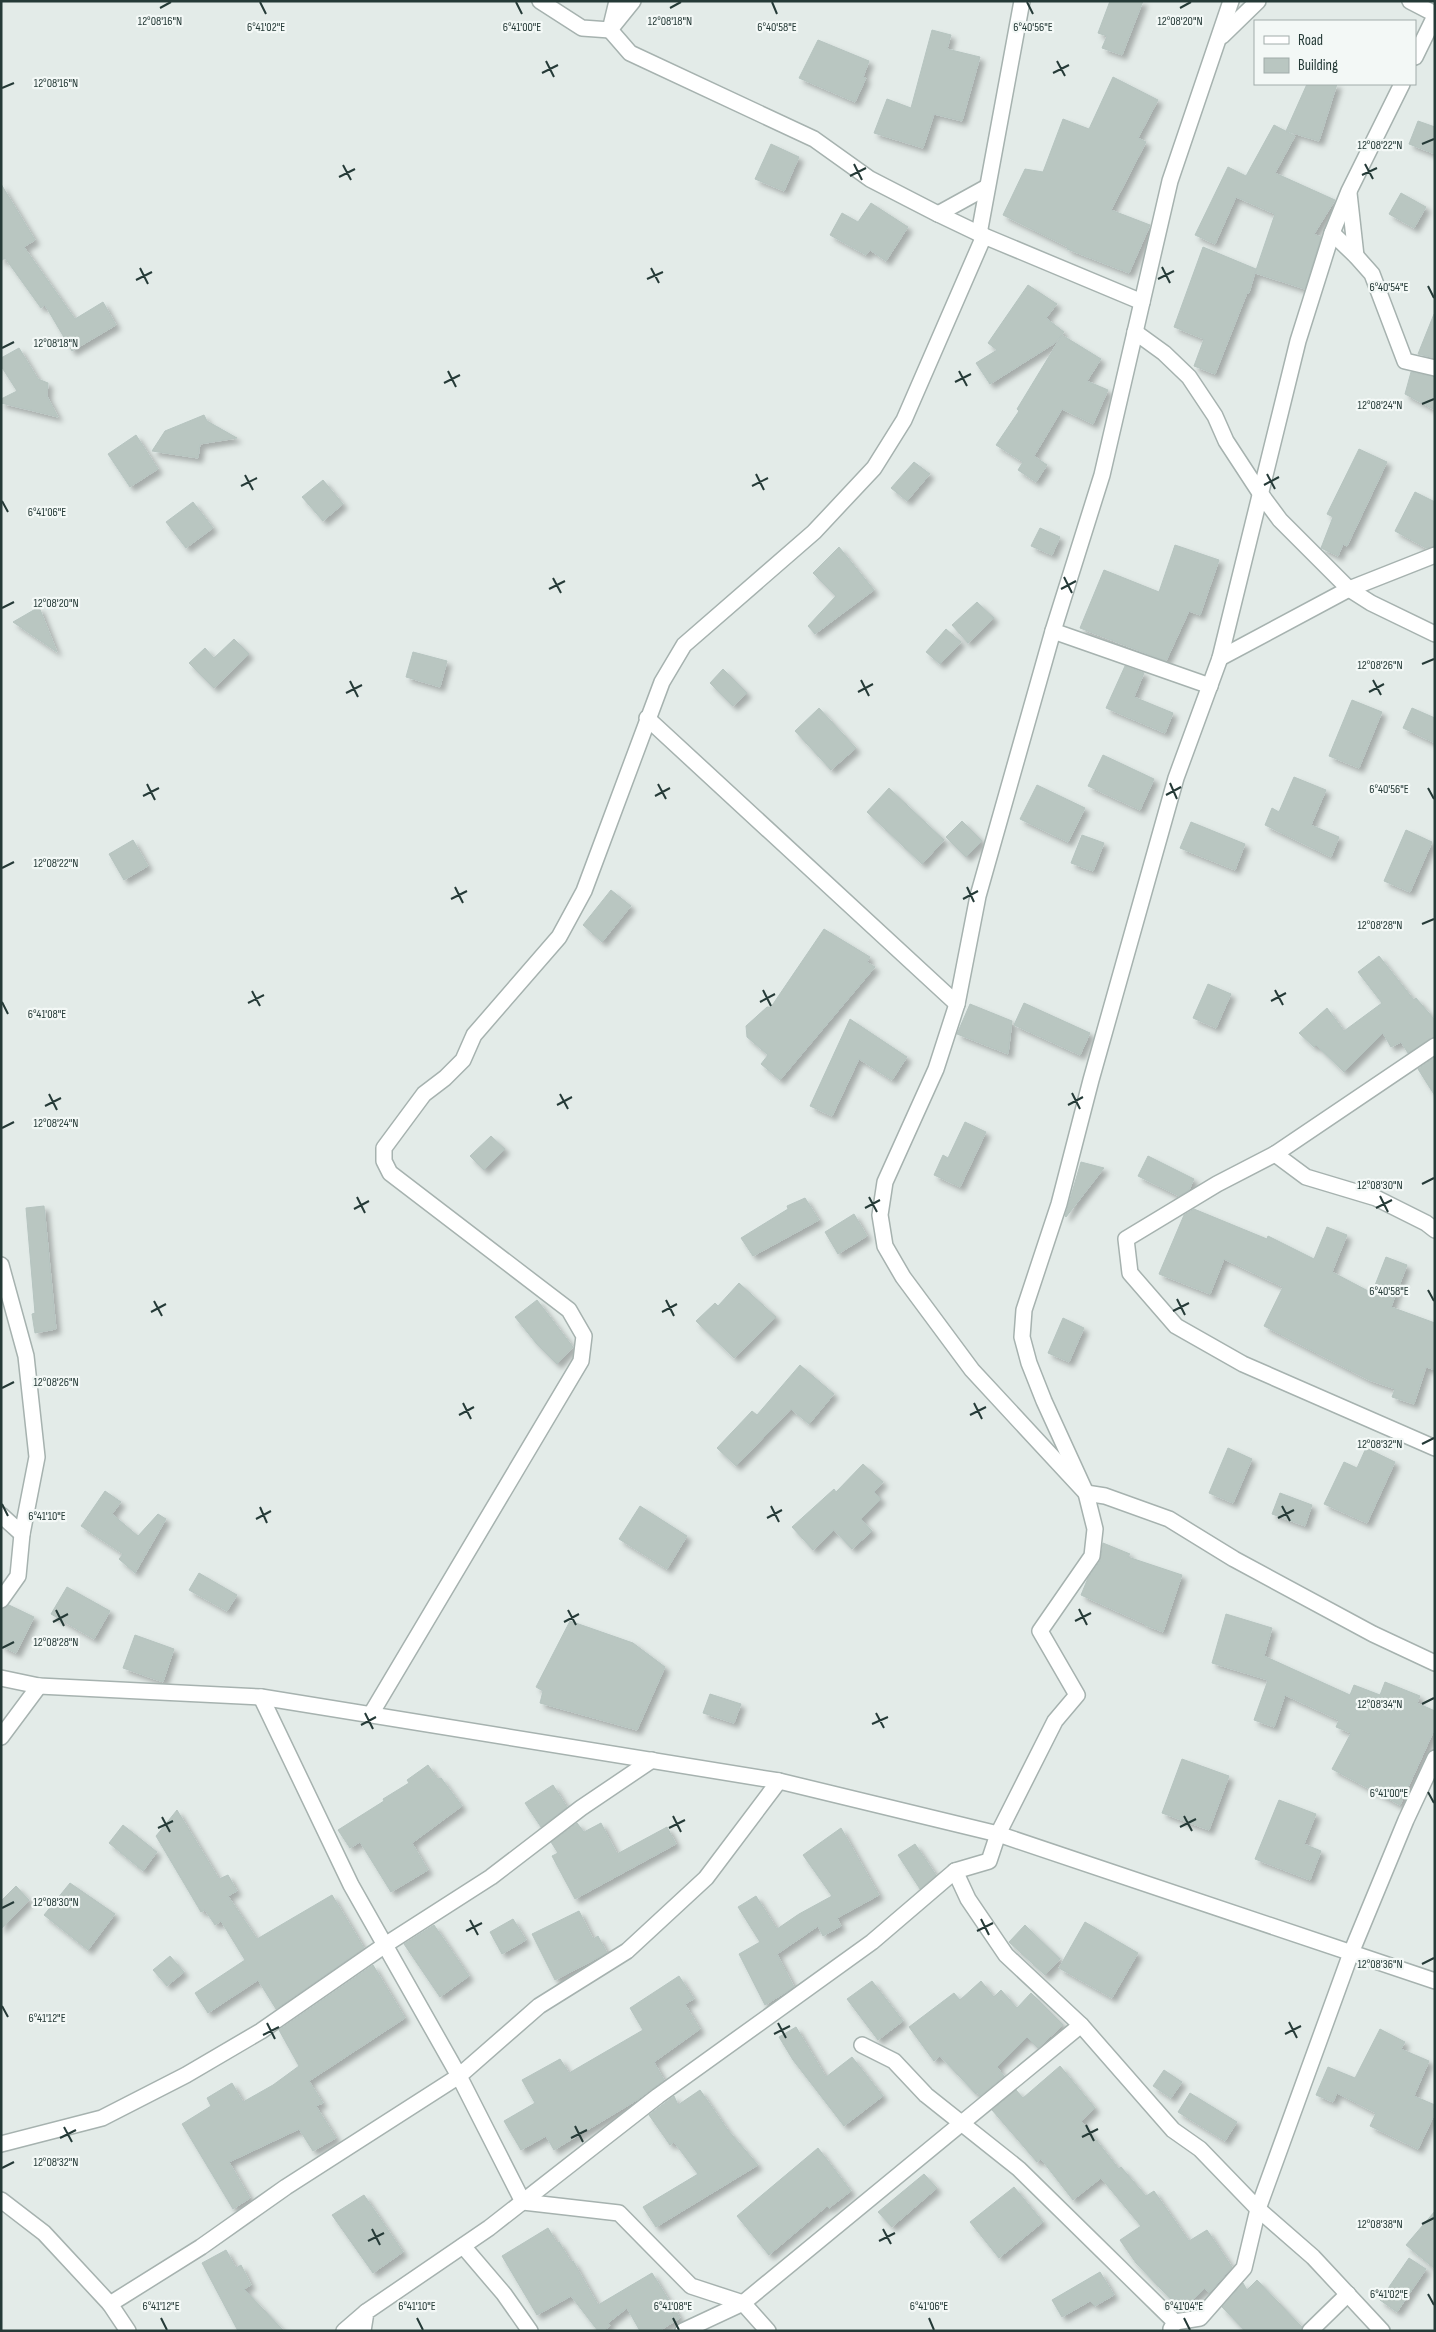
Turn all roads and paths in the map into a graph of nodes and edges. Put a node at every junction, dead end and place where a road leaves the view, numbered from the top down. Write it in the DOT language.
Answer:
graph roads {
  1 [pos="540,1"];
  2 [pos="617,1"];
  3 [pos="633,1"];
  4 [pos="1022,1"];
  5 [pos="1231,1"];
  6 [pos="1258,1"];
  7 [pos="1410,1"];
  8 [pos="1435,15"];
  9 [pos="610,30"];
  10 [pos="1220,37"];
  11 [pos="1416,55"];
  12 [pos="1402,85"];
  13 [pos="987,187"];
  14 [pos="1349,191"];
  15 [pos="938,214"];
  16 [pos="1332,233"];
  17 [pos="981,235"];
  18 [pos="1356,256"];
  19 [pos="1142,302"];
  20 [pos="1135,332"];
  21 [pos="1435,368"];
  22 [pos="1260,493"];
  23 [pos="1435,554"];
  24 [pos="1349,589"];
  25 [pos="1053,632"];
  26 [pos="1435,634"];
  27 [pos="1220,658"];
  28 [pos="1210,686"];
  29 [pos="648,718"];
  30 [pos="957,1004"];
  31 [pos="1435,1046"];
  32 [pos="1275,1154"];
  33 [pos="1435,1230"];
  34 [pos="1,1265"];
  35 [pos="1435,1448"];
  36 [pos="1086,1493"];
  37 [pos="1,1515"];
  38 [pos="22,1534"];
  39 [pos="1,1600"];
  40 [pos="1435,1663"];
  41 [pos="1,1678"];
  42 [pos="39,1686"];
  43 [pos="262,1697"];
  44 [pos="371,1714"];
  45 [pos="1,1737"];
  46 [pos="1435,1758"];
  47 [pos="652,1760"];
  48 [pos="779,1781"];
  49 [pos="998,1834"];
  50 [pos="955,1871"];
  51 [pos="385,1945"];
  52 [pos="1351,1953"];
  53 [pos="1435,1981"];
  54 [pos="1081,2025"];
  55 [pos="862,2045"];
  56 [pos="459,2076"];
  57 [pos="961,2124"];
  58 [pos="1,2144"];
  59 [pos="1,2200"];
  60 [pos="523,2202"];
  61 [pos="1258,2209"];
  62 [pos="463,2246"];
  63 [pos="1348,2294"];
  64 [pos="743,2303"];
  65 [pos="110,2304"];
  66 [pos="366,2312"];
  67 [pos="1172,2326"];
  68 [pos="128,2331"];
  69 [pos="344,2331"];
  70 [pos="363,2331"];
  71 [pos="530,2331"];
  72 [pos="683,2331"];
  73 [pos="768,2331"];
  74 [pos="1310,2331"];
  75 [pos="1382,2331"];
  1 -- 9 [label="street"];
  2 -- 9 [label="street"];
  3 -- 9 [label="street"];
  4 -- 13 [label="street"];
  5 -- 10 [label="street"];
  6 -- 10 [label="street"];
  7 -- 8 [label="street"];
  8 -- 11 [label="street"];
  9 -- 15 [label="street"];
  10 -- 19 [label="street"];
  12 -- 14 [label="street"];
  13 -- 15 [label="street"];
  13 -- 17 [label="street"];
  14 -- 16 [label="street"];
  14 -- 18 [label="street"];
  15 -- 17 [label="street"];
  16 -- 18 [label="street"];
  16 -- 22 [label="street"];
  17 -- 19 [label="street"];
  17 -- 29 [label="street"];
  18 -- 21 [label="street"];
  19 -- 20 [label="street"];
  20 -- 22 [label="street"];
  20 -- 25 [label="street"];
  22 -- 24 [label="street"];
  22 -- 27 [label="street"];
  23 -- 24 [label="street"];
  24 -- 26 [label="street"];
  24 -- 27 [label="street"];
  25 -- 28 [label="street"];
  25 -- 30 [label="street"];
  27 -- 28 [label="street"];
  28 -- 36 [label="street"];
  29 -- 30 [label="street"];
  29 -- 44 [label="street"];
  30 -- 36 [label="street"];
  31 -- 32 [label="street"];
  32 -- 33 [label="street"];
  32 -- 35 [label="street"];
  34 -- 38 [label="street"];
  36 -- 40 [label="street"];
  36 -- 49 [label="street"];
  37 -- 38 [label="street"];
  38 -- 39 [label="street"];
  41 -- 42 [label="street"];
  42 -- 43 [label="street"];
  42 -- 45 [label="street"];
  43 -- 44 [label="street"];
  43 -- 51 [label="street"];
  44 -- 47 [label="street"];
  46 -- 52 [label="street"];
  47 -- 48 [label="street"];
  47 -- 51 [label="street"];
  48 -- 49 [label="street"];
  48 -- 56 [label="street"];
  49 -- 50 [label="street"];
  49 -- 52 [label="street"];
  50 -- 54 [label="street"];
  50 -- 60 [label="street"];
  51 -- 56 [label="street"];
  51 -- 58 [label="street"];
  52 -- 53 [label="street"];
  52 -- 61 [label="street"];
  54 -- 57 [label="street"];
  54 -- 61 [label="street"];
  55 -- 57 [label="street"];
  56 -- 60 [label="street"];
  56 -- 65 [label="street"];
  57 -- 64 [label="street"];
  57 -- 67 [label="street"];
  59 -- 65 [label="street"];
  60 -- 62 [label="street"];
  60 -- 64 [label="street"];
  61 -- 63 [label="street"];
  61 -- 67 [label="street"];
  62 -- 66 [label="street"];
  62 -- 71 [label="street"];
  63 -- 74 [label="street"];
  63 -- 75 [label="street"];
  64 -- 72 [label="street"];
  64 -- 73 [label="street"];
  65 -- 68 [label="street"];
  66 -- 69 [label="street"];
  66 -- 70 [label="street"];
}
